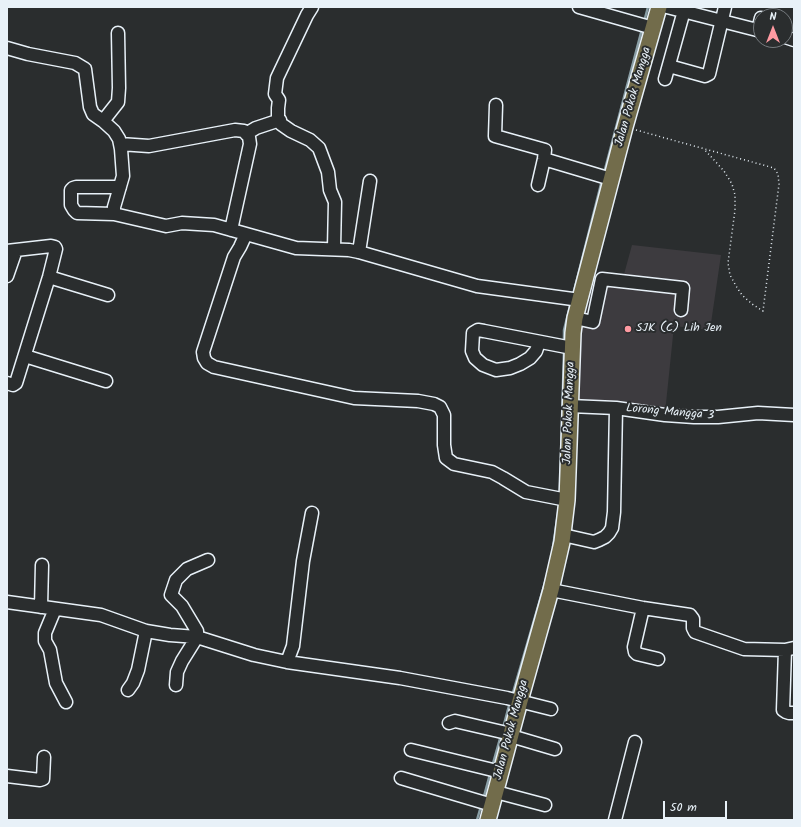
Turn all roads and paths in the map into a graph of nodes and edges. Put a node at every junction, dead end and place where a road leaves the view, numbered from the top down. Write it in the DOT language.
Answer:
graph roads {
  1 [pos="312,7"];
  2 [pos="579,7"];
  3 [pos="659,7"];
  4 [pos="667,7"];
  5 [pos="725,7"];
  6 [pos="685,9"];
  7 [pos="722,21"];
  8 [pos="647,26"];
  9 [pos="753,29"];
  10 [pos="118,33"];
  11 [pos="7,48"];
  12 [pos="669,66"];
  13 [pos="665,79"];
  14 [pos="496,105"];
  15 [pos="280,120"];
  16 [pos="103,121"];
  17 [pos="625,127"];
  18 [pos="246,134"];
  19 [pos="120,144"];
  20 [pos="704,149"];
  21 [pos="544,159"];
  22 [pos="605,177"];
  23 [pos="370,181"];
  24 [pos="538,185"];
  25 [pos="120,187"];
  26 [pos="114,214"];
  27 [pos="231,230"];
  28 [pos="246,234"];
  29 [pos="334,248"];
  30 [pos="11,251"];
  31 [pos="359,252"];
  32 [pos="7,276"];
  33 [pos="586,276"];
  34 [pos="48,277"];
  35 [pos="602,279"];
  36 [pos="108,295"];
  37 [pos="574,299"];
  38 [pos="681,310"];
  39 [pos="575,318"];
  40 [pos="539,342"];
  41 [pos="566,347"];
  42 [pos="25,356"];
  43 [pos="106,381"];
  44 [pos="12,383"];
  45 [pos="570,406"];
  46 [pos="616,408"];
  47 [pos="794,415"];
  48 [pos="560,498"];
  49 [pos="312,513"];
  50 [pos="563,535"];
  51 [pos="208,560"];
  52 [pos="42,565"];
  53 [pos="551,590"];
  54 [pos="7,602"];
  55 [pos="41,607"];
  56 [pos="642,608"];
  57 [pos="55,609"];
  58 [pos="146,631"];
  59 [pos="197,637"];
  60 [pos="789,649"];
  61 [pos="658,659"];
  62 [pos="287,662"];
  63 [pos="176,685"];
  64 [pos="128,690"];
  65 [pos="514,700"];
  66 [pos="66,702"];
  67 [pos="551,709"];
  68 [pos="794,713"];
  69 [pos="449,723"];
  70 [pos="507,734"];
  71 [pos="635,742"];
  72 [pos="411,750"];
  73 [pos="555,750"];
  74 [pos="44,757"];
  75 [pos="494,771"];
  76 [pos="7,776"];
  77 [pos="400,778"];
  78 [pos="488,800"];
  79 [pos="545,805"];
  80 [pos="488,820"];
  81 [pos="615,820"];
  1 -- 15 [label="street"];
  2 -- 8 [label="street"];
  3 -- 8 [label="main road, Jalan Pokok Mangga"];
  4 -- 6 [label="street"];
  5 -- 7 [label="street"];
  6 -- 7 [label="street"];
  6 -- 12 [label="street"];
  7 -- 9 [label="street"];
  7 -- 12 [label="street"];
  8 -- 17 [label="main road, Jalan Pokok Mangga"];
  10 -- 16 [label="street"];
  11 -- 16 [label="street"];
  12 -- 13 [label="street"];
  14 -- 21 [label="street"];
  15 -- 18 [label="street"];
  15 -- 29 [label="street"];
  16 -- 19 [label="street"];
  17 -- 20 [label="path"];
  17 -- 22 [label="main road, Jalan Pokok Mangga"];
  18 -- 19 [label="street"];
  18 -- 27 [label="street"];
  19 -- 25 [label="street"];
  20 -- 20 [label="path"];
  21 -- 22 [label="street"];
  21 -- 24 [label="street"];
  22 -- 33 [label="main road, Jalan Pokok Mangga"];
  23 -- 31 [label="street"];
  25 -- 26 [label="street"];
  25 -- 26 [label="street"];
  26 -- 27 [label="street"];
  27 -- 28 [label="street"];
  28 -- 29 [label="street"];
  28 -- 48 [label="street"];
  29 -- 31 [label="street"];
  30 -- 32 [label="street"];
  30 -- 34 [label="street"];
  31 -- 37 [label="street"];
  33 -- 35 [label="street"];
  33 -- 37 [label="main road, Jalan Pokok Mangga"];
  34 -- 36 [label="street"];
  34 -- 42 [label="street"];
  35 -- 38 [label="street"];
  35 -- 39 [label="street"];
  37 -- 39 [label="main road, Jalan Pokok Mangga"];
  39 -- 41 [label="main road, Jalan Pokok Mangga"];
  40 -- 40 [label="street"];
  40 -- 41 [label="street"];
  41 -- 45 [label="main road, Jalan Pokok Mangga"];
  42 -- 43 [label="street"];
  42 -- 44 [label="street"];
  45 -- 46 [label="street, Lorong Mangga 3"];
  45 -- 48 [label="main road, Jalan Pokok Mangga"];
  46 -- 47 [label="street, Lorong Mangga 3"];
  46 -- 50 [label="street"];
  48 -- 50 [label="main road, Jalan Pokok Mangga"];
  49 -- 62 [label="street"];
  50 -- 53 [label="main road, Jalan Pokok Mangga"];
  51 -- 59 [label="street"];
  52 -- 55 [label="street"];
  53 -- 56 [label="street"];
  53 -- 65 [label="main road, Jalan Pokok Mangga"];
  54 -- 55 [label="street"];
  55 -- 57 [label="street"];
  56 -- 60 [label="street"];
  56 -- 61 [label="street"];
  57 -- 58 [label="street"];
  57 -- 66 [label="street"];
  58 -- 59 [label="street"];
  58 -- 64 [label="street"];
  59 -- 62 [label="street"];
  59 -- 63 [label="street"];
  60 -- 68 [label="street"];
  62 -- 65 [label="street"];
  65 -- 67 [label="street"];
  65 -- 70 [label="main road, Jalan Pokok Mangga"];
  69 -- 70 [label="street"];
  70 -- 73 [label="street"];
  70 -- 75 [label="main road, Jalan Pokok Mangga"];
  71 -- 81 [label="street"];
  72 -- 75 [label="street"];
  74 -- 76 [label="street"];
  75 -- 78 [label="main road, Jalan Pokok Mangga"];
  77 -- 78 [label="street"];
  78 -- 79 [label="street"];
  78 -- 80 [label="main road, Jalan Pokok Mangga"];
}
